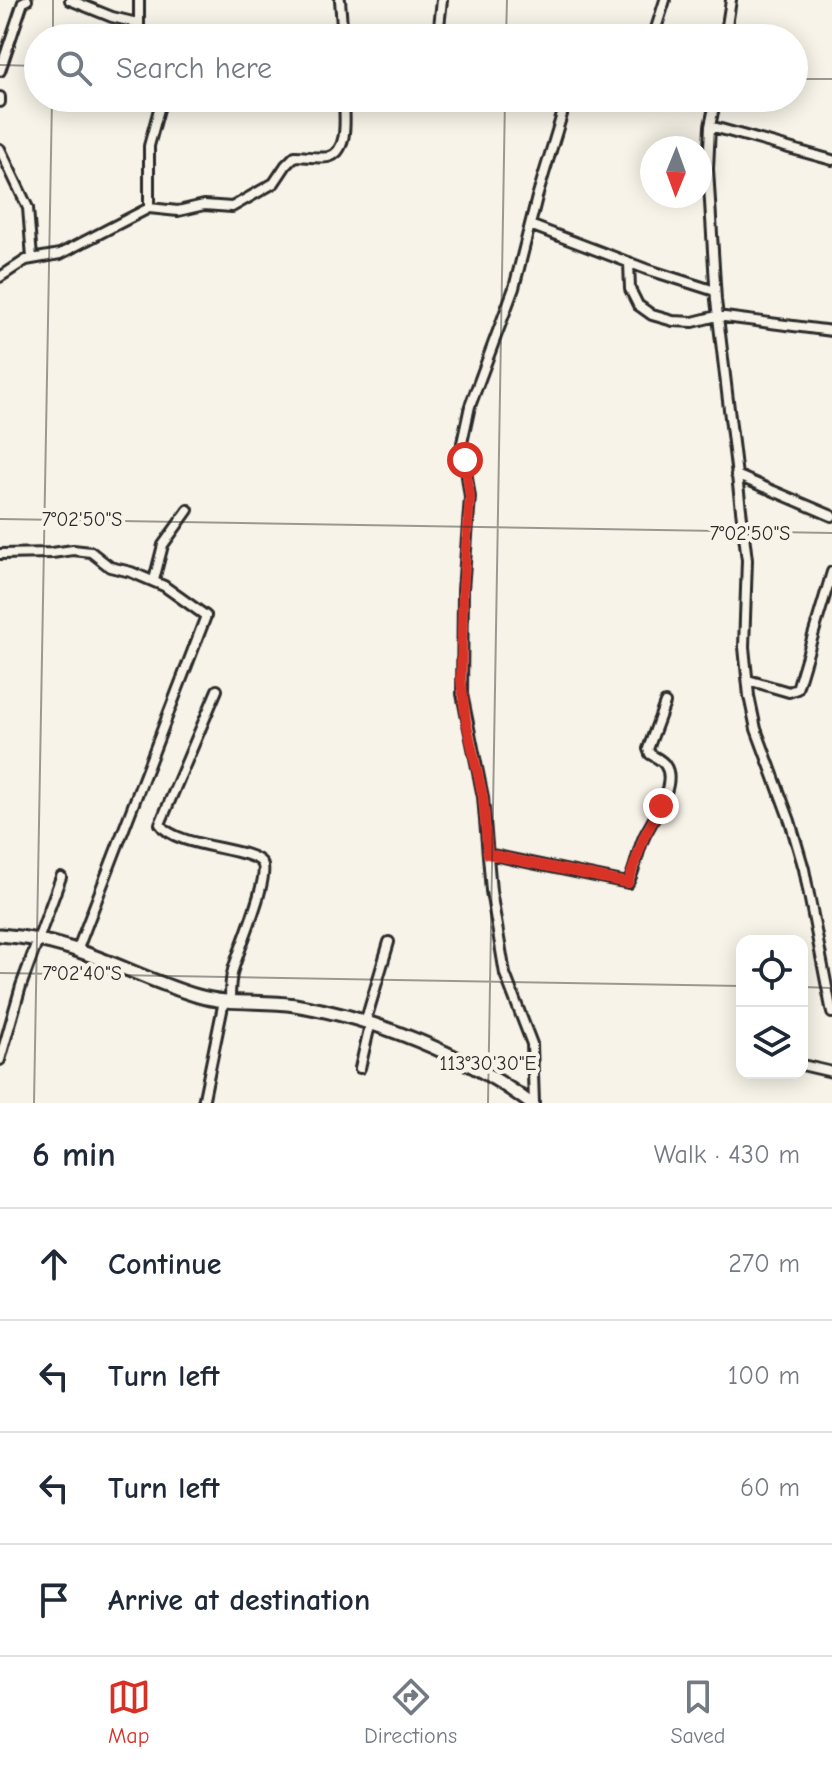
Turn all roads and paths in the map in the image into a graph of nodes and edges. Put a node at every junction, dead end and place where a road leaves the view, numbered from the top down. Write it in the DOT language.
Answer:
graph roads {
  1 [pos="27,0"];
  2 [pos="70,0"];
  3 [pos="139,0"];
  4 [pos="340,0"];
  5 [pos="442,0"];
  6 [pos="665,0"];
  7 [pos="731,0"];
  8 [pos="137,23"];
  9 [pos="342,24"];
  10 [pos="441,24"];
  11 [pos="657,24"];
  12 [pos="727,24"];
  13 [pos="0,71"];
  14 [pos="158,112"];
  15 [pos="344,112"];
  16 [pos="563,112"];
  17 [pos="713,112"];
  18 [pos="710,126"];
  19 [pos="0,149"];
  20 [pos="832,160"];
  21 [pos="149,208"];
  22 [pos="530,225"];
  23 [pos="32,258"];
  24 [pos="629,262"];
  25 [pos="0,277"];
  26 [pos="715,291"];
  27 [pos="717,316"];
  28 [pos="832,331"];
  29 [pos="736,475"];
  30 [pos="188,510"];
  31 [pos="832,516"];
  32 [pos="0,554"];
  33 [pos="832,572"];
  34 [pos="154,580"];
  35 [pos="748,680"];
  36 [pos="217,690"];
  37 [pos="665,703"];
  38 [pos="488,854"];
  39 [pos="61,877"];
  40 [pos="0,935"];
  41 [pos="37,939"];
  42 [pos="389,942"];
  43 [pos="77,951"];
  44 [pos="227,1000"];
  45 [pos="832,1013"];
  46 [pos="368,1024"];
  47 [pos="0,1060"];
  48 [pos="808,1066"];
  49 [pos="360,1068"];
  50 [pos="832,1072"];
  51 [pos="203,1103"];
  52 [pos="532,1103"];
  1 -- 13 [label="street"];
  2 -- 8 [label="street"];
  3 -- 8 [label="street"];
  4 -- 9 [label="street"];
  5 -- 10 [label="street"];
  6 -- 11 [label="street"];
  7 -- 12 [label="street"];
  14 -- 21 [label="street"];
  15 -- 21 [label="street"];
  16 -- 22 [label="street"];
  17 -- 18 [label="street"];
  18 -- 20 [label="street"];
  18 -- 26 [label="street"];
  19 -- 23 [label="street"];
  21 -- 23 [label="street"];
  22 -- 24 [label="street"];
  22 -- 38 [label="street"];
  23 -- 25 [label="street"];
  24 -- 26 [label="street"];
  24 -- 27 [label="street"];
  26 -- 27 [label="street"];
  27 -- 28 [label="street"];
  27 -- 29 [label="street"];
  29 -- 31 [label="street"];
  29 -- 35 [label="street"];
  30 -- 34 [label="street"];
  32 -- 34 [label="street"];
  33 -- 35 [label="street"];
  34 -- 43 [label="street"];
  35 -- 45 [label="street"];
  36 -- 44 [label="street"];
  37 -- 38 [label="street"];
  38 -- 52 [label="street"];
  39 -- 41 [label="street"];
  40 -- 41 [label="street"];
  41 -- 43 [label="street"];
  41 -- 47 [label="street"];
  42 -- 46 [label="street"];
  43 -- 44 [label="street"];
  44 -- 46 [label="street"];
  44 -- 51 [label="street"];
  46 -- 49 [label="street"];
  46 -- 52 [label="street"];
  48 -- 50 [label="street"];
}
